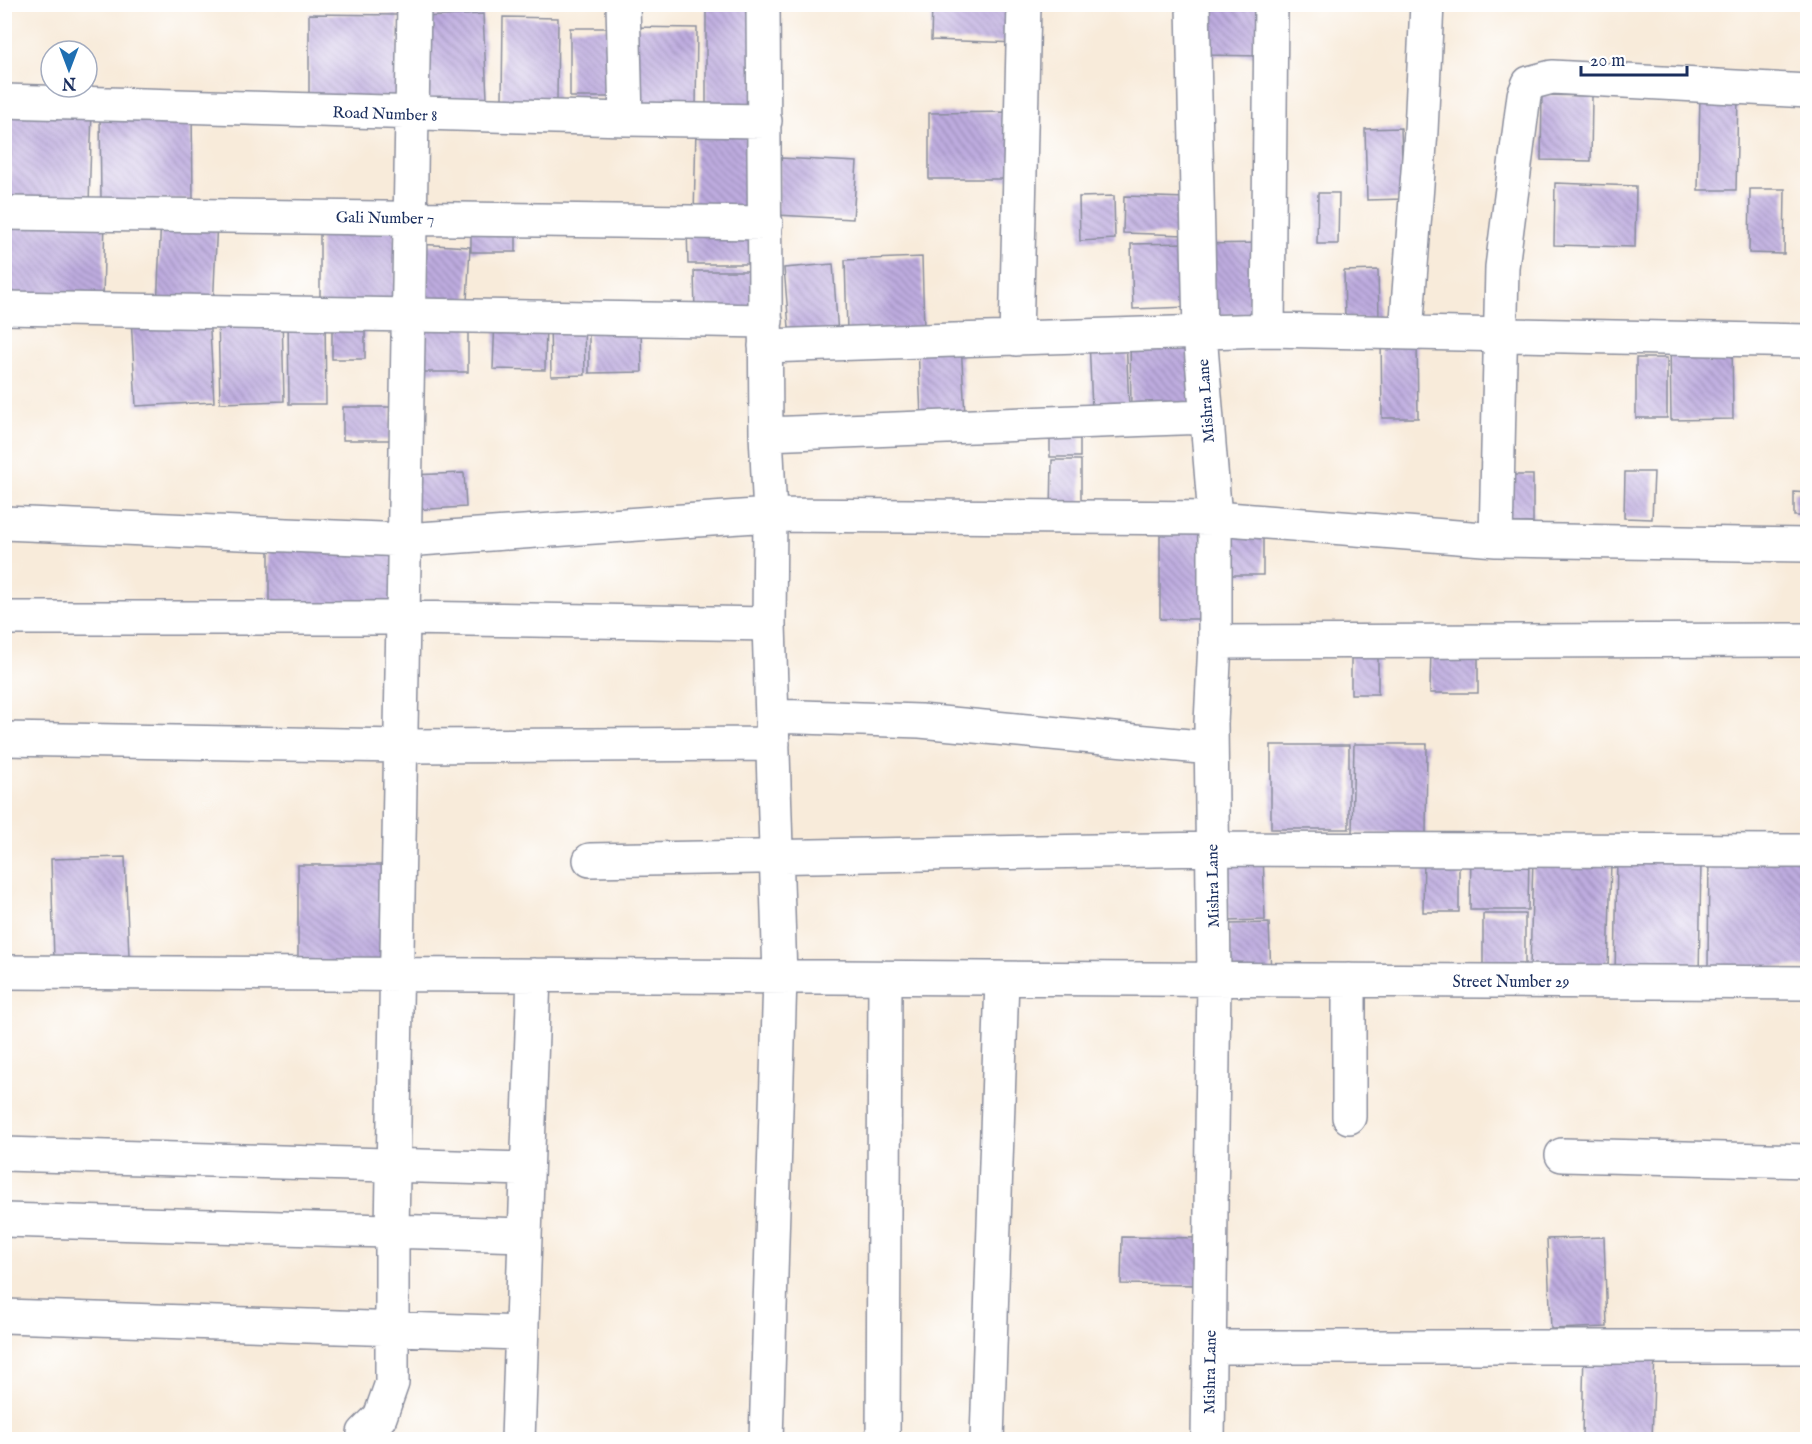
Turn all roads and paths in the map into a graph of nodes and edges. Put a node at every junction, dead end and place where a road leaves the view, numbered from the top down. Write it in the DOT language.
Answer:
graph roads {
  1 [pos="414,4"];
  2 [pos="622,4"];
  3 [pos="763,4"];
  4 [pos="1024,4"];
  5 [pos="1193,4"];
  6 [pos="1271,4"];
  7 [pos="1427,4"];
  8 [pos="1808,91"];
  9 [pos="4,101"];
  10 [pos="413,114"];
  11 [pos="626,119"];
  12 [pos="765,121"];
  13 [pos="4,213"];
  14 [pos="411,218"];
  15 [pos="766,224"];
  16 [pos="4,308"];
  17 [pos="410,316"];
  18 [pos="1268,330"];
  19 [pos="766,333"];
  20 [pos="1406,333"];
  21 [pos="1200,334"];
  22 [pos="1501,335"];
  23 [pos="1016,339"];
  24 [pos="1808,341"];
  25 [pos="1205,417"];
  26 [pos="766,434"];
  27 [pos="771,515"];
  28 [pos="1215,518"];
  29 [pos="4,523"];
  30 [pos="405,540"];
  31 [pos="1497,540"];
  32 [pos="1808,545"];
  33 [pos="4,618"];
  34 [pos="403,618"];
  35 [pos="770,624"];
  36 [pos="1808,640"];
  37 [pos="1215,642"];
  38 [pos="772,730"];
  39 [pos="4,739"];
  40 [pos="401,746"];
  41 [pos="1211,748"];
  42 [pos="1211,849"];
  43 [pos="1808,851"];
  44 [pos="775,855"];
  45 [pos="590,860"];
  46 [pos="4,972"];
  47 [pos="396,975"];
  48 [pos="534,975"];
  49 [pos="780,977"];
  50 [pos="885,978"];
  51 [pos="1002,979"];
  52 [pos="1214,979"];
  53 [pos="1349,980"];
  54 [pos="1808,983"];
  55 [pos="1349,1117"];
  56 [pos="4,1154"];
  57 [pos="1562,1155"];
  58 [pos="1808,1161"];
  59 [pos="394,1166"];
  60 [pos="527,1169"];
  61 [pos="4,1220"];
  62 [pos="392,1231"];
  63 [pos="525,1235"];
  64 [pos="4,1316"];
  65 [pos="392,1329"];
  66 [pos="521,1333"];
  67 [pos="1209,1347"];
  68 [pos="1808,1347"];
  69 [pos="364,1433"];
  70 [pos="518,1440"];
  71 [pos="766,1440"];
  72 [pos="883,1440"];
  73 [pos="987,1440"];
  74 [pos="1208,1440"];
  1 -- 10 [label="street"];
  2 -- 11 [label="street"];
  3 -- 12 [label="street"];
  4 -- 23 [label="street"];
  5 -- 21 [label="street, Mishra Lane"];
  6 -- 18 [label="street"];
  7 -- 20 [label="street"];
  8 -- 22 [label="street"];
  9 -- 10 [label="street, Road Number 8"];
  10 -- 11 [label="street, Road Number 8"];
  10 -- 14 [label="street"];
  11 -- 12 [label="street, Road Number 8"];
  12 -- 15 [label="street"];
  13 -- 14 [label="street, Gali Number 7"];
  14 -- 15 [label="street, Gali Number 7"];
  14 -- 17 [label="street"];
  15 -- 19 [label="street"];
  16 -- 17 [label="street"];
  17 -- 19 [label="street"];
  17 -- 30 [label="street"];
  18 -- 20 [label="street"];
  18 -- 21 [label="street"];
  19 -- 23 [label="street"];
  19 -- 26 [label="street"];
  20 -- 22 [label="street"];
  21 -- 23 [label="street"];
  21 -- 25 [label="street, Mishra Lane"];
  22 -- 24 [label="street"];
  22 -- 31 [label="street"];
  25 -- 26 [label="street"];
  25 -- 28 [label="street, Mishra Lane"];
  26 -- 27 [label="street"];
  27 -- 28 [label="street"];
  27 -- 30 [label="street"];
  27 -- 35 [label="street"];
  28 -- 31 [label="street"];
  28 -- 37 [label="street, Mishra Lane"];
  29 -- 30 [label="street"];
  30 -- 34 [label="street"];
  31 -- 32 [label="street"];
  33 -- 34 [label="street"];
  34 -- 35 [label="street"];
  34 -- 40 [label="street"];
  35 -- 38 [label="street"];
  36 -- 37 [label="street"];
  37 -- 41 [label="street, Mishra Lane"];
  38 -- 40 [label="street"];
  38 -- 41 [label="street"];
  38 -- 44 [label="street"];
  39 -- 40 [label="street"];
  40 -- 47 [label="street"];
  41 -- 42 [label="street, Mishra Lane"];
  42 -- 43 [label="street"];
  42 -- 44 [label="street"];
  42 -- 52 [label="street, Mishra Lane"];
  44 -- 45 [label="street"];
  44 -- 49 [label="street"];
  46 -- 47 [label="street, Street Number 29"];
  47 -- 48 [label="street, Street Number 29"];
  47 -- 59 [label="street"];
  48 -- 49 [label="street, Street Number 29"];
  48 -- 60 [label="street"];
  49 -- 50 [label="street, Street Number 29"];
  49 -- 71 [label="street"];
  50 -- 51 [label="street, Street Number 29"];
  50 -- 72 [label="street"];
  51 -- 52 [label="street, Street Number 29"];
  51 -- 73 [label="street"];
  52 -- 53 [label="street, Street Number 29"];
  52 -- 67 [label="street, Mishra Lane"];
  53 -- 54 [label="street, Street Number 29"];
  53 -- 55 [label="street"];
  56 -- 59 [label="street"];
  57 -- 58 [label="street"];
  59 -- 60 [label="street"];
  59 -- 62 [label="street"];
  60 -- 63 [label="street"];
  61 -- 62 [label="street"];
  62 -- 63 [label="street"];
  62 -- 65 [label="street"];
  63 -- 66 [label="street"];
  64 -- 65 [label="street"];
  65 -- 66 [label="street"];
  65 -- 69 [label="street"];
  66 -- 70 [label="street"];
  67 -- 68 [label="street"];
  67 -- 74 [label="street, Mishra Lane"];
}
